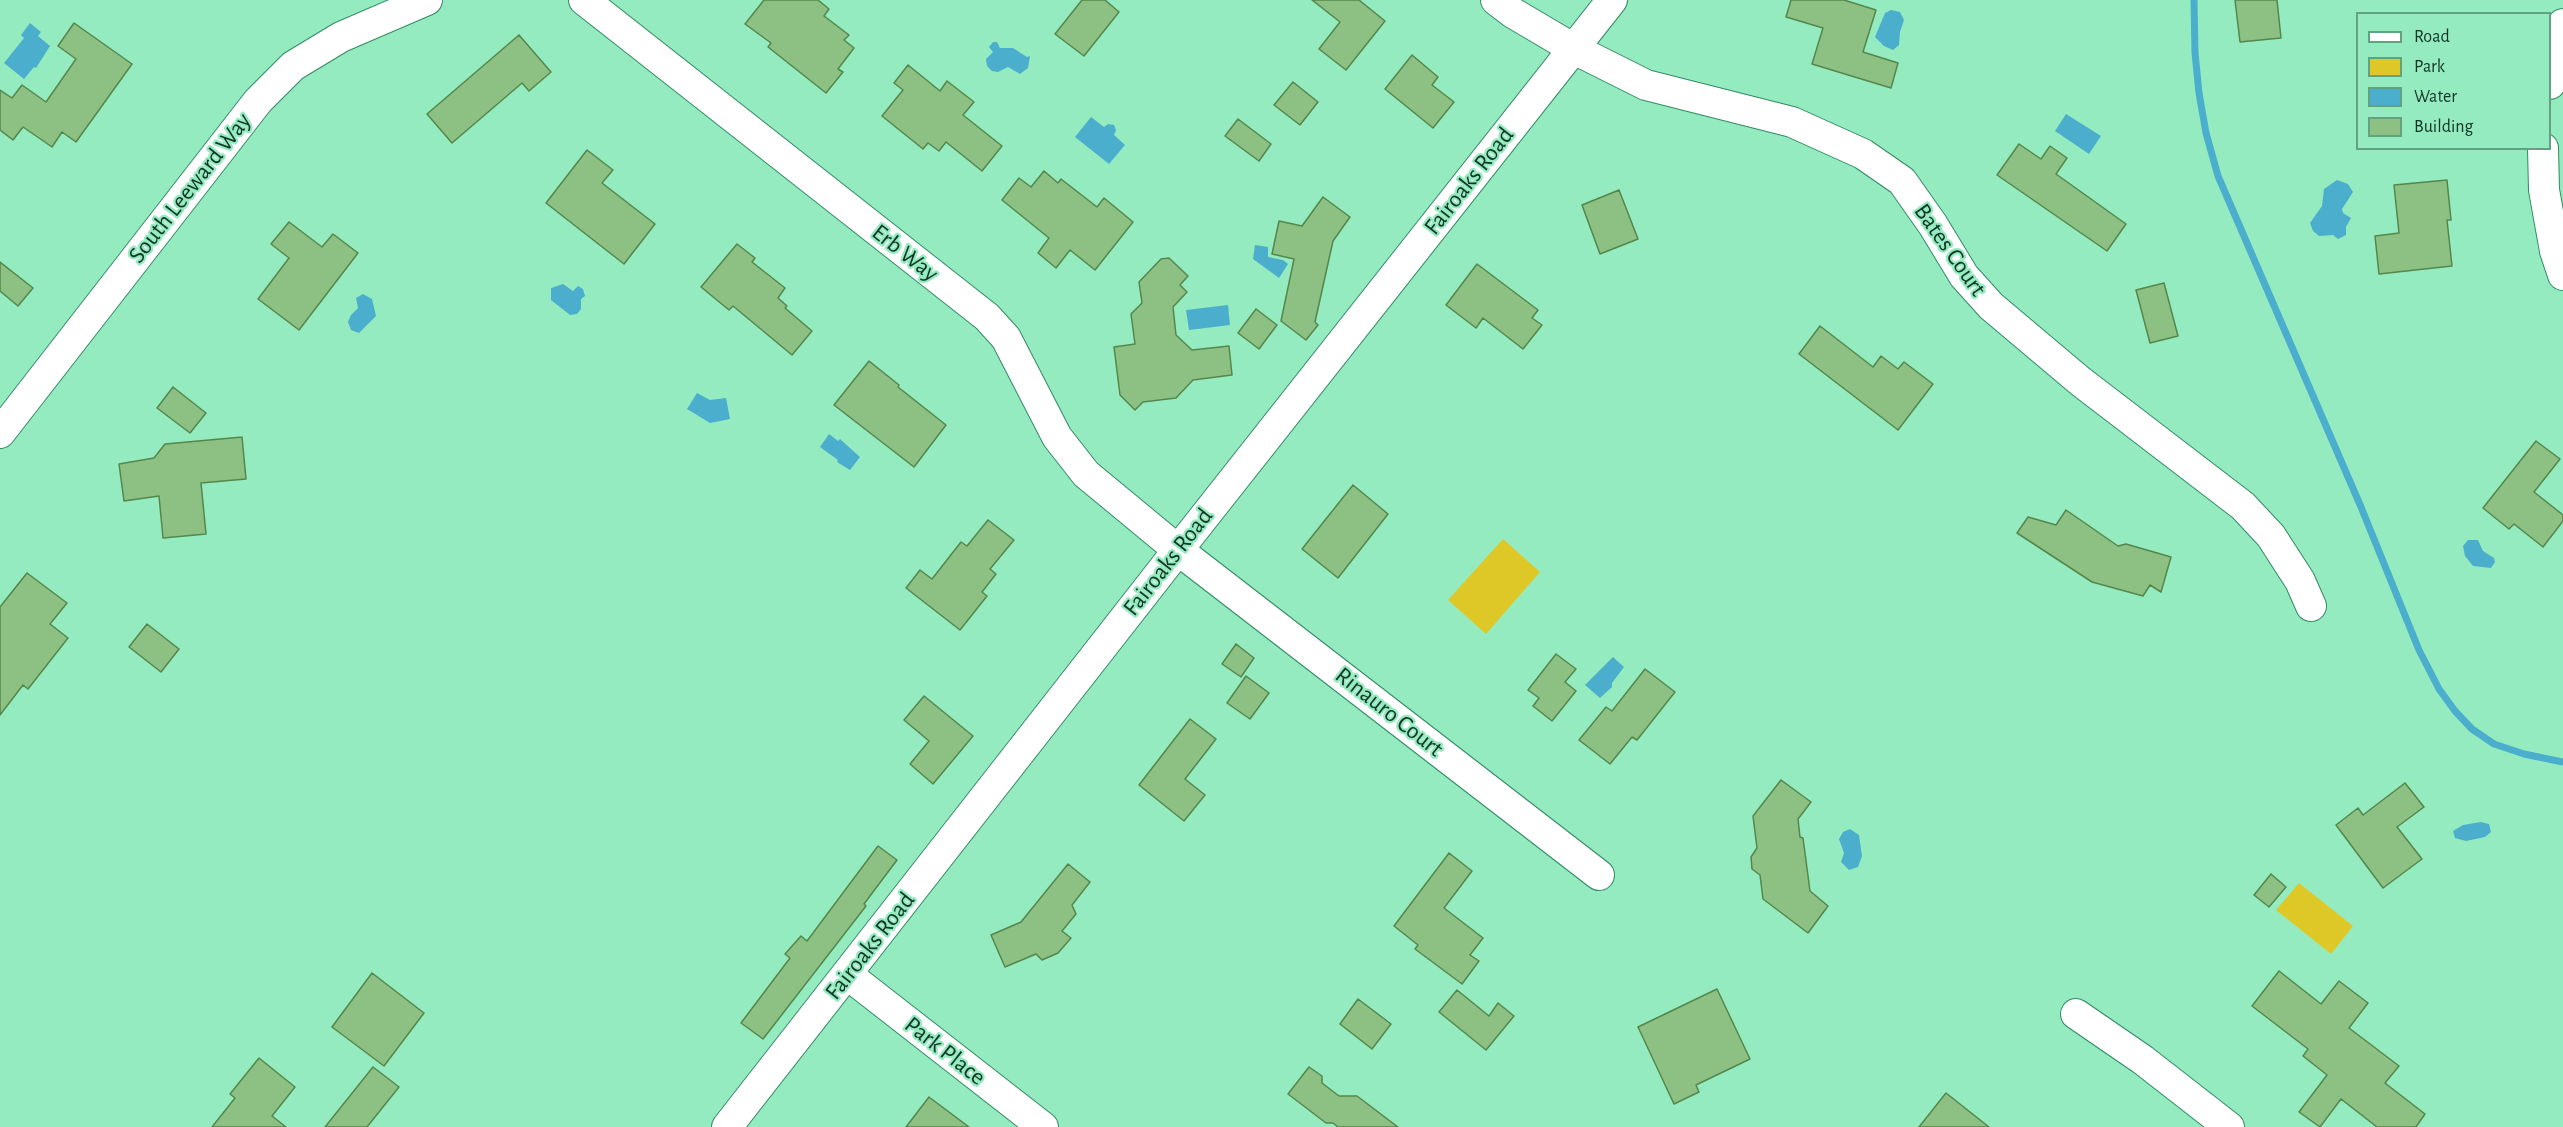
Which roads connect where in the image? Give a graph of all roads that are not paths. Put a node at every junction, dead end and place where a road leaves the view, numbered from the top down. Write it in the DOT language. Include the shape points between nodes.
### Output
graph roads {
  1 [pos="427,0"];
  2 [pos="584,0"];
  3 [pos="1496,0"];
  4 [pos="1612,0"];
  5 [pos="2563,24"];
  6 [pos="1574,49"];
  7 [pos="2551,76"];
  8 [pos="2543,150"];
  9 [pos="2563,275"];
  10 [pos="0,432"];
  11 [pos="1178,550"];
  12 [pos="2311,606"];
  13 [pos="1599,875"];
  14 [pos="848,975"];
  15 [pos="2076,1014"];
  16 [pos="728,1127"];
  17 [pos="1043,1127"];
  18 [pos="2229,1127"];
  1 -- 10 [label="street, South Leeward Way" via="341,37 293,66 258,101"];
  2 -- 11 [label="street, Erb Way" via="987,317 1006,338 1057,437 1086,474"];
  3 -- 6 [label="street, Bates Court"];
  4 -- 6 [label="street, Fairoaks Road"];
  5 -- 7 [label="street"];
  6 -- 11 [label="street, Fairoaks Road"];
  6 -- 12 [label="street, Bates Court" via="1646,85 1792,122 1863,153 1902,181 1964,276 1990,306 2080,381 2243,506 2271,536"];
  8 -- 9 [label="street" via="2544,190"];
  11 -- 13 [label="street, Rinauro Court"];
  11 -- 14 [label="street, Fairoaks Road"];
  14 -- 16 [label="street, Fairoaks Road"];
  14 -- 17 [label="street, Park Place"];
  15 -- 18 [label="street"];
}
